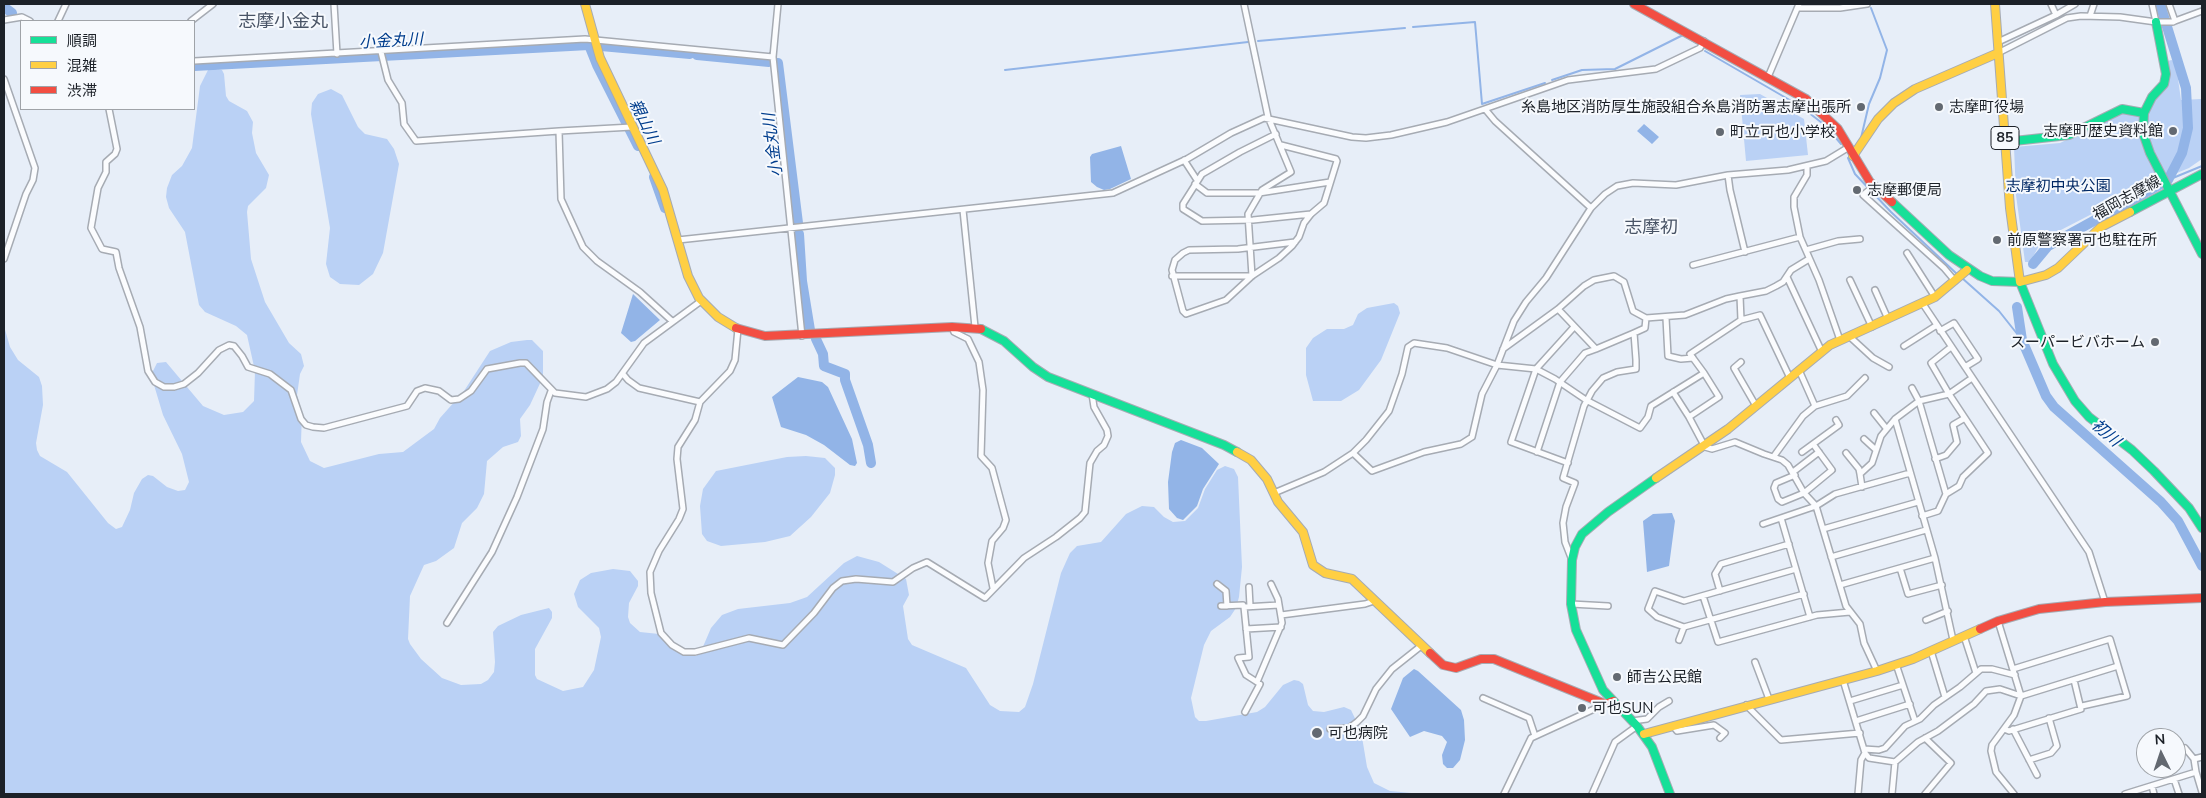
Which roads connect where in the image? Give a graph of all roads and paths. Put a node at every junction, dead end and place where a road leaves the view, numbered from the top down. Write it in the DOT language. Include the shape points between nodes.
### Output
graph roads {
  1 [pos="66,4"];
  2 [pos="213,4"];
  3 [pos="334,4"];
  4 [pos="585,4"];
  5 [pos="778,4"];
  6 [pos="1244,4"];
  7 [pos="1634,4"];
  8 [pos="1867,4"];
  9 [pos="1995,4"];
  10 [pos="2051,4"];
  11 [pos="2074,4"];
  12 [pos="2094,4"];
  13 [pos="2152,4"];
  14 [pos="2169,4"];
  15 [pos="1799,6"];
  16 [pos="2202,11"];
  17 [pos="2056,15"];
  18 [pos="2090,16"];
  19 [pos="4,20"];
  20 [pos="28,20"];
  21 [pos="58,20"];
  22 [pos="192,20"];
  23 [pos="2158,22"];
  24 [pos="2174,22"];
  25 [pos="594,41"];
  26 [pos="1704,41"];
  27 [pos="1998,42"];
  28 [pos="381,52"];
  29 [pos="1998,53"];
  30 [pos="337,54"];
  31 [pos="773,57"];
  32 [pos="195,61"];
  33 [pos="1768,77"];
  34 [pos="4,79"];
  35 [pos="1485,109"];
  36 [pos="109,110"];
  37 [pos="2144,114"];
  38 [pos="1268,117"];
  39 [pos="629,127"];
  40 [pos="559,131"];
  41 [pos="1276,134"];
  42 [pos="2005,142"];
  43 [pos="1281,145"];
  44 [pos="1849,147"];
  45 [pos="1853,156"];
  46 [pos="1184,160"];
  47 [pos="1807,166"];
  48 [pos="2202,174"];
  49 [pos="1728,175"];
  50 [pos="1196,182"];
  51 [pos="1330,182"];
  52 [pos="1874,186"];
  53 [pos="2170,190"];
  54 [pos="1259,193"];
  55 [pos="1591,208"];
  56 [pos="964,210"];
  57 [pos="1311,214"];
  58 [pos="1248,220"];
  59 [pos="791,228"];
  60 [pos="1800,237"];
  61 [pos="1860,239"];
  62 [pos="678,240"];
  63 [pos="1295,242"];
  64 [pos="1251,248"];
  65 [pos="1806,250"];
  66 [pos="1745,252"];
  67 [pos="1907,252"];
  68 [pos="2202,254"];
  69 [pos="4,259"];
  70 [pos="1809,259"];
  71 [pos="1692,265"];
  72 [pos="1967,270"];
  73 [pos="1172,276"];
  74 [pos="1252,276"];
  75 [pos="1786,277"];
  76 [pos="1850,280"];
  77 [pos="1955,280"];
  78 [pos="2020,282"];
  79 [pos="1875,290"];
  80 [pos="1740,296"];
  81 [pos="1935,297"];
  82 [pos="701,301"];
  83 [pos="1923,304"];
  84 [pos="1558,309"];
  85 [pos="1646,318"];
  86 [pos="1666,318"];
  87 [pos="1741,320"];
  88 [pos="1888,320"];
  89 [pos="672,321"];
  90 [pos="1937,325"];
  91 [pos="1574,326"];
  92 [pos="952,327"];
  93 [pos="974,327"];
  94 [pos="1872,327"];
  95 [pos="738,329"];
  96 [pos="1940,331"];
  97 [pos="1634,333"];
  98 [pos="802,336"];
  99 [pos="1849,336"];
  100 [pos="1840,340"];
  101 [pos="1904,346"];
  102 [pos="1951,347"];
  103 [pos="1503,349"];
  104 [pos="1596,350"];
  105 [pos="1822,352"];
  106 [pos="1692,358"];
  107 [pos="1741,362"];
  108 [pos="1497,365"];
  109 [pos="1889,367"];
  110 [pos="1965,367"];
  111 [pos="1536,369"];
  112 [pos="1799,370"];
  113 [pos="1704,373"];
  114 [pos="623,374"];
  115 [pos="1790,378"];
  116 [pos="1865,378"];
  117 [pos="1972,378"];
  118 [pos="1560,382"];
  119 [pos="1912,388"];
  120 [pos="552,391"];
  121 [pos="1673,392"];
  122 [pos="1092,394"];
  123 [pos="1949,394"];
  124 [pos="1586,400"];
  125 [pos="1919,401"];
  126 [pos="700,402"];
  127 [pos="1756,406"];
  128 [pos="1815,406"];
  129 [pos="1874,413"];
  130 [pos="1689,417"];
  131 [pos="1965,418"];
  132 [pos="1895,419"];
  133 [pos="1836,420"];
  134 [pos="1886,428"];
  135 [pos="1864,439"];
  136 [pos="1813,444"];
  137 [pos="1705,447"];
  138 [pos="1876,450"];
  139 [pos="1537,452"];
  140 [pos="1802,452"];
  141 [pos="1819,452"];
  142 [pos="1354,453"];
  143 [pos="1846,453"];
  144 [pos="1774,456"];
  145 [pos="1936,458"];
  146 [pos="1568,463"];
  147 [pos="1794,473"];
  148 [pos="1910,473"];
  149 [pos="1860,474"];
  150 [pos="1862,486"];
  151 [pos="1274,493"];
  152 [pos="1804,493"];
  153 [pos="1946,494"];
  154 [pos="1918,502"];
  155 [pos="1816,506"];
  156 [pos="1922,516"];
  157 [pos="1781,518"];
  158 [pos="1763,524"];
  159 [pos="2202,528"];
  160 [pos="1823,529"];
  161 [pos="1926,530"];
  162 [pos="1789,544"];
  163 [pos="1831,557"];
  164 [pos="1935,558"];
  165 [pos="1572,560"];
  166 [pos="1900,568"];
  167 [pos="1796,569"];
  168 [pos="1217,584"];
  169 [pos="1271,584"];
  170 [pos="1840,585"];
  171 [pos="1942,585"];
  172 [pos="1249,586"];
  173 [pos="993,588"];
  174 [pos="1720,591"];
  175 [pos="1804,594"];
  176 [pos="1703,596"];
  177 [pos="2202,598"];
  178 [pos="1374,601"];
  179 [pos="2105,602"];
  180 [pos="1571,604"];
  181 [pos="1279,605"];
  182 [pos="1247,606"];
  183 [pos="1608,606"];
  184 [pos="1948,611"];
  185 [pos="1850,612"];
  186 [pos="1281,616"];
  187 [pos="1810,617"];
  188 [pos="1710,620"];
  189 [pos="1926,620"];
  190 [pos="1998,621"];
  191 [pos="447,623"];
  192 [pos="1281,627"];
  193 [pos="1684,627"];
  194 [pos="1246,629"];
  195 [pos="1964,636"];
  196 [pos="1679,640"];
  197 [pos="1954,640"];
  198 [pos="1420,646"];
  199 [pos="1930,651"];
  200 [pos="1755,662"];
  201 [pos="1896,664"];
  202 [pos="2118,666"];
  203 [pos="2013,669"];
  204 [pos="1877,671"];
  205 [pos="1976,672"];
  206 [pos="2015,675"];
  207 [pos="1843,680"];
  208 [pos="2074,680"];
  209 [pos="1257,682"];
  210 [pos="1903,685"];
  211 [pos="2021,696"];
  212 [pos="1945,697"];
  213 [pos="1483,698"];
  214 [pos="1769,699"];
  215 [pos="1669,701"];
  216 [pos="1850,701"];
  217 [pos="1609,702"];
  218 [pos="1910,704"];
  219 [pos="1746,705"];
  220 [pos="2082,706"];
  221 [pos="1245,712"];
  222 [pos="2049,718"];
  223 [pos="1856,720"];
  224 [pos="1915,721"];
  225 [pos="1635,723"];
  226 [pos="1673,726"];
  227 [pos="1330,729"];
  228 [pos="2004,729"];
  229 [pos="2013,729"];
  230 [pos="1860,733"];
  231 [pos="1644,734"];
  232 [pos="1535,736"];
  233 [pos="1720,738"];
  234 [pos="1925,738"];
  235 [pos="2186,749"];
  236 [pos="1865,751"];
  237 [pos="2202,757"];
  238 [pos="2029,760"];
  239 [pos="2194,760"];
  240 [pos="1895,762"];
  241 [pos="2196,772"];
  242 [pos="2037,776"];
  243 [pos="2174,779"];
  244 [pos="2152,786"];
  245 [pos="2202,792"];
  246 [pos="1504,794"];
  247 [pos="1592,794"];
  248 [pos="1670,794"];
  249 [pos="1858,794"];
  250 [pos="1892,794"];
  251 [pos="1925,794"];
  252 [pos="2014,794"];
  253 [pos="2128,794"];
  254 [pos="2154,794"];
  255 [pos="2178,794"];
  1 -- 21 [label="street"];
  2 -- 22 [label="street"];
  3 -- 30 [label="street"];
  4 -- 25 [label="street"];
  5 -- 31 [label="street"];
  6 -- 38 [label="street"];
  7 -- 26 [label="street, 福岡志摩線"];
  8 -- 15 [label="street" via="1840,8"];
  9 -- 27 [label="street, 85"];
  10 -- 17 [label="street"];
  11 -- 17 [label="street"];
  12 -- 18 [label="street"];
  13 -- 23 [label="street"];
  14 -- 24 [label="street"];
  15 -- 33 [label="street"];
  16 -- 24 [label="street"];
  17 -- 27 [label="street"];
  18 -- 23 [label="street" via="2120,16"];
  18 -- 29 [label="street" via="2067,18 2051,24"];
  19 -- 20 [label="street" via="22,17"];
  23 -- 24 [label="street"];
  23 -- 37 [label="street" via="2166,74 2164,84 2152,97"];
  25 -- 28 [label="street"];
  25 -- 31 [label="street"];
  25 -- 39 [label="street"];
  26 -- 33 [label="street, 福岡志摩線"];
  26 -- 35 [label="street" via="1700,48 1656,69 1568,80"];
  27 -- 29 [label="street, 85"];
  28 -- 30 [label="street"];
  28 -- 40 [label="street" via="392,90 402,103 404,124 416,141"];
  29 -- 42 [label="street, 85"];
  29 -- 45 [label="street" via="1915,89 1894,103 1878,119"];
  30 -- 32 [label="street"];
  31 -- 59 [label="street"];
  33 -- 44 [label="street, 福岡志摩線" via="1820,110"];
  34 -- 69 [label="street" via="35,168"];
  35 -- 38 [label="street" via="1447,122 1366,138 1320,131"];
  35 -- 55 [label="street"];
  36 -- 120 [label="street" via="117,149 106,162 90,228 102,249 114,250 118,256 119,268 140,328 148,371 155,382 174,388 184,384 220,350 234,346 248,367 270,374 291,390 306,425 324,428 407,406 417,391 425,388 439,391 451,400 459,399 471,390 487,369 520,363 526,363"];
  37 -- 42 [label="street" via="2122,109 2069,134 2044,140"];
  37 -- 53 [label="street" via="2146,143"];
  38 -- 41 [label="street"];
  38 -- 46 [label="street" via="1231,133"];
  39 -- 40 [label="street"];
  39 -- 62 [label="street" via="664,190"];
  40 -- 89 [label="street" via="561,199 582,247"];
  41 -- 43 [label="street"];
  41 -- 50 [label="street" via="1202,174"];
  42 -- 78 [label="street, 85"];
  43 -- 51 [label="street" via="1336,159"];
  43 -- 54 [label="street" via="1291,172 1268,184"];
  44 -- 45 [label="street, 福岡志摩線"];
  44 -- 47 [label="street" via="1826,161"];
  45 -- 52 [label="street, 福岡志摩線"];
  46 -- 50 [label="street"];
  46 -- 56 [label="street" via="1113,193"];
  47 -- 49 [label="street"];
  47 -- 60 [label="street" via="1794,202"];
  48 -- 53 [label="street, 福岡志摩線"];
  49 -- 55 [label="street" via="1676,185 1622,184"];
  49 -- 66 [label="street"];
  50 -- 54 [label="street" via="1208,194"];
  50 -- 58 [label="street" via="1183,209 1202,221"];
  51 -- 54 [label="street"];
  51 -- 57 [label="street" via="1324,203"];
  52 -- 72 [label="street, 福岡志摩線"];
  52 -- 77 [label="street" via="1863,195"];
  53 -- 68 [label="street"];
  53 -- 78 [label="street, 福岡志摩線" via="2101,227 2052,272"];
  54 -- 58 [label="street"];
  55 -- 103 [label="street" via="1546,278 1520,311"];
  56 -- 59 [label="street"];
  56 -- 93 [label="street"];
  57 -- 58 [label="street"];
  57 -- 63 [label="street"];
  58 -- 64 [label="street"];
  59 -- 62 [label="street"];
  59 -- 98 [label="street"];
  60 -- 65 [label="street"];
  60 -- 66 [label="street"];
  61 -- 65 [label="street"];
  62 -- 82 [label="street" via="688,276"];
  63 -- 64 [label="street"];
  63 -- 74 [label="street" via="1280,258"];
  64 -- 73 [label="street" via="1189,250 1175,260"];
  64 -- 74 [label="street"];
  65 -- 70 [label="street"];
  66 -- 71 [label="street"];
  67 -- 81 [label="street"];
  70 -- 75 [label="street"];
  70 -- 100 [label="street"];
  72 -- 77 [label="street"];
  72 -- 78 [label="street, 福岡志摩線" via="1992,281"];
  73 -- 74 [label="street"];
  73 -- 74 [label="street" via="1186,314 1226,300"];
  75 -- 80 [label="street" via="1766,291"];
  75 -- 105 [label="street"];
  76 -- 94 [label="street"];
  77 -- 81 [label="street"];
  78 -- 159 [label="street" via="2053,364 2074,401 2154,471 2189,508"];
  79 -- 88 [label="street"];
  80 -- 86 [label="street" via="1694,313"];
  80 -- 87 [label="street"];
  81 -- 83 [label="street"];
  82 -- 89 [label="street"];
  82 -- 95 [label="street"];
  83 -- 88 [label="street"];
  83 -- 90 [label="street"];
  84 -- 85 [label="street" via="1594,280 1614,276 1624,282 1633,311"];
  84 -- 91 [label="street"];
  84 -- 103 [label="street"];
  85 -- 86 [label="street"];
  85 -- 97 [label="street" via="1645,328"];
  86 -- 106 [label="street" via="1668,356"];
  87 -- 106 [label="street" via="1690,354"];
  87 -- 115 [label="street" via="1760,315"];
  88 -- 94 [label="street"];
  89 -- 114 [label="street" via="644,343"];
  90 -- 96 [label="street"];
  90 -- 101 [label="street"];
  91 -- 104 [label="street"];
  91 -- 111 [label="street"];
  92 -- 93 [label="street"];
  92 -- 98 [label="street"];
  92 -- 173 [label="street" via="954,332 968,339 979,362 983,390 981,456 992,468 1006,520 1004,528 992,541 988,563"];
  93 -- 122 [label="street" via="1004,341 1033,368 1048,377"];
  94 -- 99 [label="street"];
  95 -- 98 [label="street" via="765,336"];
  95 -- 126 [label="street" via="735,360 730,372"];
  96 -- 102 [label="street"];
  96 -- 110 [label="street" via="1954,323 1978,359"];
  97 -- 104 [label="street"];
  97 -- 124 [label="street" via="1636,369 1603,378"];
  99 -- 100 [label="street"];
  99 -- 109 [label="street" via="1873,358"];
  100 -- 105 [label="street"];
  102 -- 110 [label="street"];
  102 -- 123 [label="street" via="1931,363"];
  103 -- 108 [label="street"];
  104 -- 118 [label="street" via="1586,353"];
  105 -- 112 [label="street"];
  106 -- 113 [label="street"];
  107 -- 127 [label="street" via="1734,368"];
  108 -- 111 [label="street"];
  108 -- 142 [label="street" via="1482,394 1474,434 1467,442 1424,452 1372,471"];
  108 -- 142 [label="street" via="1436,345 1410,345 1389,411"];
  110 -- 117 [label="street"];
  111 -- 118 [label="street"];
  111 -- 139 [label="street" via="1511,442"];
  112 -- 115 [label="street"];
  112 -- 128 [label="street"];
  113 -- 121 [label="street"];
  113 -- 130 [label="street" via="1719,397"];
  114 -- 120 [label="street" via="607,389 586,397 559,395"];
  114 -- 126 [label="street" via="639,388"];
  115 -- 127 [label="street"];
  116 -- 128 [label="street" via="1852,393"];
  117 -- 123 [label="street"];
  117 -- 179 [label="street" via="2089,552"];
  118 -- 124 [label="street"];
  118 -- 139 [label="street"];
  119 -- 125 [label="street"];
  120 -- 191 [label="street" via="544,413 543,429 501,532"];
  121 -- 124 [label="street" via="1651,406 1640,428"];
  121 -- 130 [label="street"];
  122 -- 151 [label="street" via="1242,454 1259,468"];
  122 -- 173 [label="street" via="1094,407 1108,436 1090,463 1085,512 1024,558"];
  123 -- 125 [label="street"];
  123 -- 131 [label="street"];
  124 -- 146 [label="street"];
  125 -- 132 [label="street"];
  125 -- 145 [label="street"];
  126 -- 173 [label="street" via="695,420 678,447 682,510 658,551 649,582 658,626 672,645 684,652 695,652 749,638 783,644 842,581 893,582 921,563 931,563 984,598"];
  127 -- 137 [label="street"];
  128 -- 144 [label="street" via="1803,416"];
  129 -- 134 [label="street"];
  130 -- 137 [label="street"];
  131 -- 145 [label="street" via="1953,425 1957,442 1946,455"];
  131 -- 153 [label="street" via="1988,453 1963,477 1959,486"];
  132 -- 134 [label="street"];
  132 -- 148 [label="street"];
  133 -- 136 [label="street" via="1839,424"];
  134 -- 138 [label="street"];
  135 -- 138 [label="street"];
  136 -- 140 [label="street"];
  136 -- 141 [label="street"];
  137 -- 144 [label="street" via="1712,449 1735,442"];
  137 -- 165 [label="street" via="1590,524 1575,547"];
  138 -- 149 [label="street" via="1869,467"];
  139 -- 146 [label="street"];
  141 -- 147 [label="street"];
  141 -- 152 [label="street" via="1832,470"];
  142 -- 151 [label="street" via="1324,472"];
  143 -- 149 [label="street"];
  144 -- 147 [label="street"];
  145 -- 153 [label="street"];
  146 -- 165 [label="street" via="1563,478 1574,482 1563,523 1565,542"];
  147 -- 152 [label="street"];
  147 -- 152 [label="street" via="1776,483 1774,488 1778,499 1782,502"];
  148 -- 150 [label="street"];
  148 -- 154 [label="street"];
  149 -- 150 [label="street"];
  150 -- 155 [label="street" via="1835,494"];
  151 -- 178 [label="street" via="1303,532 1313,565 1325,573 1352,580"];
  152 -- 155 [label="street"];
  153 -- 156 [label="street" via="1938,511"];
  154 -- 156 [label="street"];
  154 -- 160 [label="street"];
  155 -- 157 [label="street"];
  155 -- 160 [label="street"];
  156 -- 161 [label="street"];
  157 -- 158 [label="street"];
  157 -- 162 [label="street"];
  160 -- 163 [label="street"];
  161 -- 163 [label="street"];
  161 -- 164 [label="street"];
  162 -- 167 [label="street"];
  162 -- 174 [label="street" via="1721,564 1715,574"];
  163 -- 170 [label="street"];
  164 -- 166 [label="street"];
  164 -- 171 [label="street"];
  165 -- 180 [label="street"];
  166 -- 170 [label="street"];
  166 -- 171 [label="street" via="1908,594"];
  167 -- 174 [label="street"];
  167 -- 175 [label="street"];
  168 -- 182 [label="street" via="1226,591 1224,606"];
  169 -- 181 [label="street"];
  170 -- 185 [label="street"];
  171 -- 184 [label="street"];
  172 -- 182 [label="street"];
  174 -- 176 [label="street"];
  175 -- 187 [label="street"];
  175 -- 188 [label="street"];
  176 -- 188 [label="street"];
  176 -- 193 [label="street" via="1684,602 1655,591 1648,609 1657,617"];
  177 -- 179 [label="street"];
  178 -- 186 [label="street"];
  178 -- 198 [label="street"];
  179 -- 190 [label="street" via="2039,609"];
  180 -- 183 [label="street"];
  180 -- 217 [label="street" via="1576,630"];
  181 -- 182 [label="street"];
  181 -- 186 [label="street"];
  182 -- 194 [label="street"];
  184 -- 189 [label="street"];
  184 -- 197 [label="street"];
  185 -- 187 [label="street"];
  185 -- 204 [label="street" via="1860,624 1864,643"];
  186 -- 192 [label="street"];
  187 -- 188 [label="street" via="1718,642"];
  188 -- 193 [label="street"];
  190 -- 195 [label="street"];
  190 -- 203 [label="street"];
  192 -- 194 [label="street"];
  192 -- 209 [label="street"];
  193 -- 196 [label="street"];
  194 -- 209 [label="street" via="1249,657 1238,658 1246,675"];
  195 -- 197 [label="street"];
  195 -- 205 [label="street"];
  197 -- 199 [label="street"];
  198 -- 217 [label="street" via="1448,667 1494,659"];
  198 -- 227 [label="street" via="1376,689 1358,722 1349,728"];
  199 -- 201 [label="street"];
  199 -- 212 [label="street"];
  200 -- 214 [label="street"];
  201 -- 204 [label="street"];
  201 -- 210 [label="street"];
  202 -- 203 [label="street" via="2110,639"];
  202 -- 208 [label="street"];
  202 -- 220 [label="street" via="2127,696"];
  203 -- 206 [label="street"];
  204 -- 207 [label="street"];
  205 -- 206 [label="street" via="1986,668"];
  205 -- 212 [label="street"];
  206 -- 211 [label="street"];
  207 -- 214 [label="street"];
  207 -- 216 [label="street"];
  208 -- 211 [label="street"];
  208 -- 220 [label="street"];
  209 -- 221 [label="street" via="1260,684 1256,694"];
  210 -- 216 [label="street"];
  210 -- 218 [label="street"];
  211 -- 228 [label="street"];
  211 -- 234 [label="street" via="2000,689 1986,690 1968,709"];
  212 -- 224 [label="street"];
  213 -- 232 [label="street" via="1528,718"];
  214 -- 219 [label="street"];
  215 -- 225 [label="street" via="1647,720"];
  216 -- 223 [label="street"];
  217 -- 225 [label="street"];
  217 -- 232 [label="street"];
  218 -- 223 [label="street"];
  218 -- 224 [label="street"];
  219 -- 226 [label="street"];
  219 -- 230 [label="street" via="1781,740"];
  220 -- 222 [label="street"];
  222 -- 229 [label="street"];
  222 -- 238 [label="street" via="2057,746 2051,753"];
  223 -- 230 [label="street"];
  224 -- 236 [label="street" via="1905,726 1882,750"];
  225 -- 231 [label="street"];
  225 -- 247 [label="street" via="1615,742"];
  226 -- 231 [label="street"];
  226 -- 233 [label="street" via="1677,731 1714,724 1725,734"];
  228 -- 229 [label="street"];
  228 -- 252 [label="street" via="1991,751 1996,772"];
  229 -- 238 [label="street"];
  230 -- 236 [label="street"];
  231 -- 248 [label="street" via="1657,756"];
  232 -- 246 [label="street" via="1527,742 1517,771"];
  234 -- 240 [label="street"];
  234 -- 251 [label="street" via="1951,763"];
  235 -- 239 [label="street"];
  236 -- 240 [label="street" via="1869,758"];
  236 -- 249 [label="street" via="1861,760"];
  237 -- 239 [label="street"];
  238 -- 242 [label="street"];
  239 -- 241 [label="street"];
  240 -- 250 [label="street"];
  241 -- 243 [label="street"];
  241 -- 245 [label="street"];
  243 -- 244 [label="street"];
  243 -- 255 [label="street"];
  244 -- 253 [label="street"];
  244 -- 254 [label="street"];
}
